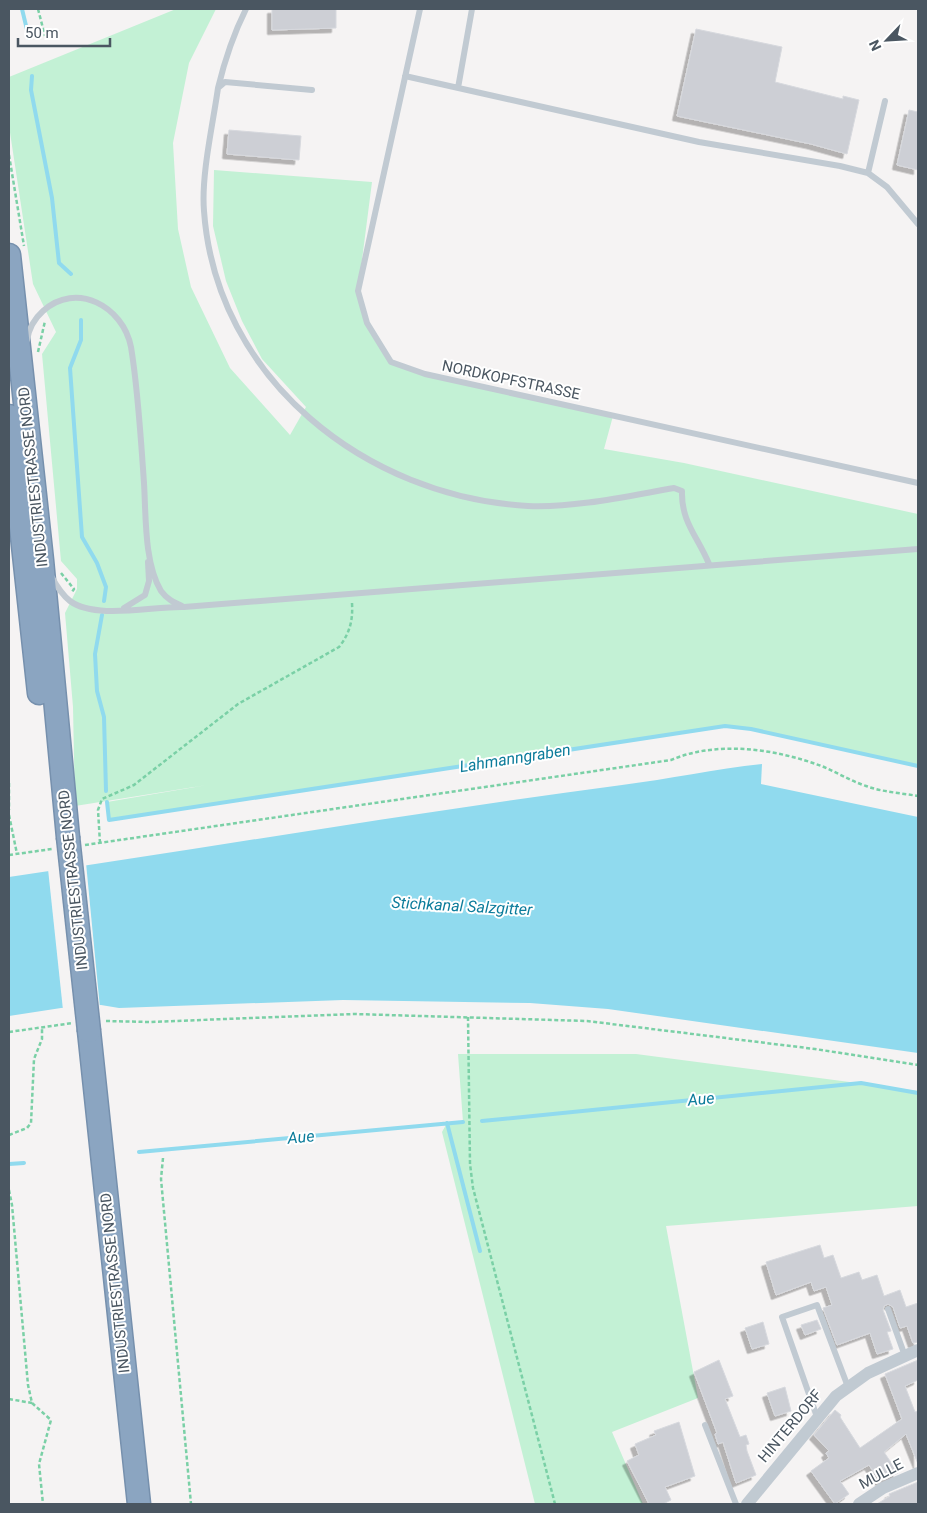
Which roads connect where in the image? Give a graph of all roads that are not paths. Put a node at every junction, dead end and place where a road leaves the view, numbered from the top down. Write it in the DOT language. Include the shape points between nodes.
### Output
graph roads {
  1 [pos="246,9"];
  2 [pos="420,9"];
  3 [pos="472,9"];
  4 [pos="405,76"];
  5 [pos="218,88"];
  6 [pos="458,88"];
  7 [pos="312,90"];
  8 [pos="885,101"];
  9 [pos="868,173"];
  10 [pos="918,224"];
  11 [pos="9,255"];
  12 [pos="22,376"];
  13 [pos="9,416"];
  14 [pos="918,483"];
  15 [pos="148,549"];
  16 [pos="918,549"];
  17 [pos="42,560"];
  18 [pos="709,564"];
  19 [pos="184,607"];
  20 [pos="122,610"];
  21 [pos="65,842"];
  22 [pos="87,1026"];
  23 [pos="888,1308"];
  24 [pos="918,1350"];
  25 [pos="905,1356"];
  26 [pos="848,1387"];
  27 [pos="816,1417"];
  28 [pos="705,1425"];
  29 [pos="918,1473"];
  30 [pos="126,1504"];
  31 [pos="139,1504"];
  32 [pos="736,1504"];
  33 [pos="748,1504"];
  34 [pos="859,1504"];
  1 -- 5 [label="lane" via="234,34"];
  2 -- 4 [label="lane, NORDKOPFSTRASSE"];
  3 -- 6 [label="lane"];
  4 -- 6 [label="lane"];
  4 -- 14 [label="lane, NORDKOPFSTRASSE" via="358,291 367,323 391,362 425,374"];
  5 -- 7 [label="lane" via="225,82"];
  5 -- 18 [label="lane" via="204,210 210,250 232,315 256,361 301,411 326,433 368,458 423,485 481,501 530,506 674,488 682,491 685,520"];
  6 -- 9 [label="lane" via="698,142"];
  8 -- 9 [label="lane"];
  9 -- 10 [label="lane" via="887,187"];
  11 -- 12 [label="highway, INDUSTRIESTRASSE NORD"];
  12 -- 15 [label="lane" via="32,323 58,300 75,296 97,300 117,316 130,345"];
  12 -- 17 [label="highway, INDUSTRIESTRASSE NORD"];
  13 -- 21 [label="highway, INDUSTRIESTRASSE NORD"];
  15 -- 19 [label="lane" via="160,589 167,599"];
  15 -- 20 [label="lane" via="148,588 145,595"];
  16 -- 18 [label="lane"];
  17 -- 20 [label="lane" via="61,592 71,602 94,610"];
  17 -- 21 [label="highway, INDUSTRIESTRASSE NORD"];
  18 -- 19 [label="lane"];
  19 -- 20 [label="lane"];
  21 -- 22 [label="highway, INDUSTRIESTRASSE NORD"];
  22 -- 30 [label="highway, INDUSTRIESTRASSE NORD"];
  22 -- 31 [label="highway, INDUSTRIESTRASSE NORD"];
  23 -- 25 [label="lane"];
  24 -- 25 [label="street, HINTERDORF"];
  25 -- 26 [label="street, HINTERDORF" via="868,1373"];
  26 -- 27 [label="street, HINTERDORF"];
  26 -- 27 [label="lane" via="817,1305 782,1317"];
  27 -- 33 [label="street, HINTERDORF"];
  28 -- 32 [label="lane"];
  29 -- 34 [label="street, MULLE" via="883,1488"];
}
